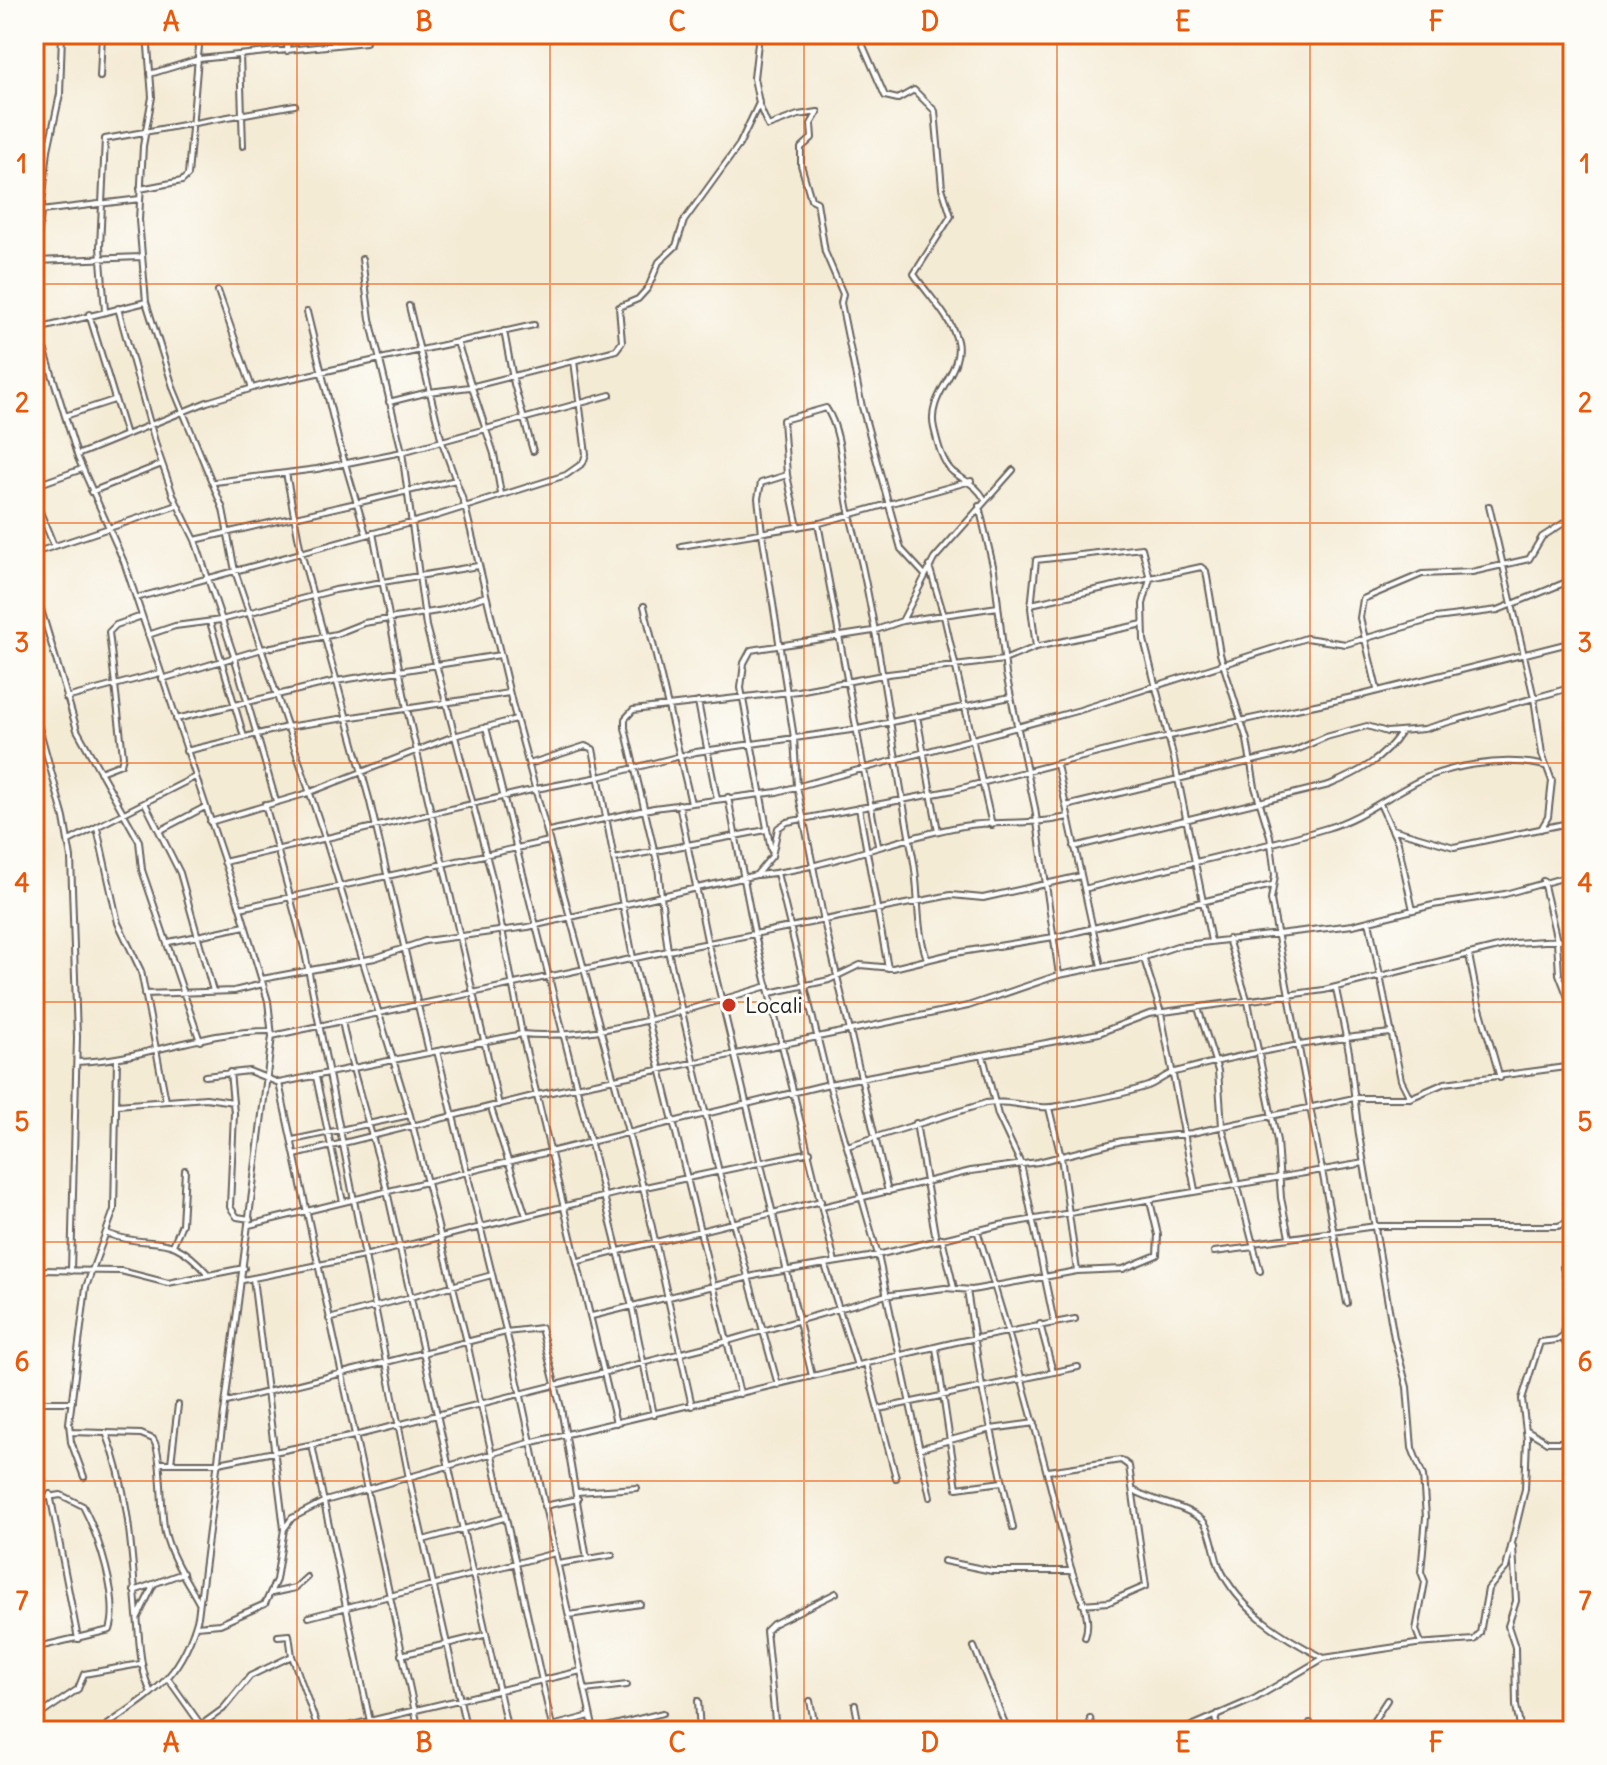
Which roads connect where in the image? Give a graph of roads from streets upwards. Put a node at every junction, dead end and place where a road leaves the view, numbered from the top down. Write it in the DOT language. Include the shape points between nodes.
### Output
graph roads {
  1 [pos="62,34"];
  2 [pos="102,34"];
  3 [pos="147,34"];
  4 [pos="200,34"];
  5 [pos="288,34"];
  6 [pos="333,34"];
  7 [pos="759,34"];
  8 [pos="858,34"];
  9 [pos="366,42"];
  10 [pos="333,43"];
  11 [pos="287,51"];
  12 [pos="240,55"];
  13 [pos="199,59"];
  14 [pos="150,74"];
  15 [pos="100,77"];
  16 [pos="759,103"];
  17 [pos="295,105"];
  18 [pos="242,113"];
  19 [pos="193,121"];
  20 [pos="145,132"];
  21 [pos="243,146"];
  22 [pos="140,189"];
  23 [pos="140,199"];
  24 [pos="101,204"];
  25 [pos="41,211"];
  26 [pos="37,218"];
  27 [pos="141,257"];
  28 [pos="362,259"];
  29 [pos="36,261"];
  30 [pos="101,261"];
  31 [pos="34,276"];
  32 [pos="218,291"];
  33 [pos="146,302"];
  34 [pos="409,306"];
  35 [pos="118,308"];
  36 [pos="105,311"];
  37 [pos="307,312"];
  38 [pos="89,314"];
  39 [pos="34,317"];
  40 [pos="534,325"];
  41 [pos="38,329"];
  42 [pos="504,331"];
  43 [pos="457,342"];
  44 [pos="420,350"];
  45 [pos="379,359"];
  46 [pos="574,361"];
  47 [pos="322,373"];
  48 [pos="512,377"];
  49 [pos="470,387"];
  50 [pos="252,388"];
  51 [pos="429,392"];
  52 [pos="610,395"];
  53 [pos="114,400"];
  54 [pos="389,402"];
  55 [pos="577,404"];
  56 [pos="183,412"];
  57 [pos="65,416"];
  58 [pos="523,419"];
  59 [pos="152,425"];
  60 [pos="483,429"];
  61 [pos="126,435"];
  62 [pos="442,442"];
  63 [pos="34,451"];
  64 [pos="533,451"];
  65 [pos="402,452"];
  66 [pos="77,455"];
  67 [pos="345,463"];
  68 [pos="162,464"];
  69 [pos="82,469"];
  70 [pos="1013,470"];
  71 [pos="286,473"];
  72 [pos="787,475"];
  73 [pos="456,480"];
  74 [pos="971,481"];
  75 [pos="214,482"];
  76 [pos="43,483"];
  77 [pos="34,486"];
  78 [pos="408,490"];
  79 [pos="91,492"];
  80 [pos="501,494"];
  81 [pos="34,497"];
  82 [pos="357,500"];
  83 [pos="985,500"];
  84 [pos="890,502"];
  85 [pos="178,505"];
  86 [pos="465,506"];
  87 [pos="979,506"];
  88 [pos="1489,506"];
  89 [pos="850,514"];
  90 [pos="296,516"];
  91 [pos="1573,517"];
  92 [pos="412,523"];
  93 [pos="818,523"];
  94 [pos="107,526"];
  95 [pos="798,527"];
  96 [pos="228,531"];
  97 [pos="373,533"];
  98 [pos="762,533"];
  99 [pos="366,535"];
  100 [pos="195,540"];
  101 [pos="54,546"];
  102 [pos="681,546"];
  103 [pos="301,552"];
  104 [pos="34,553"];
  105 [pos="1503,563"];
  106 [pos="478,566"];
  107 [pos="929,566"];
  108 [pos="235,571"];
  109 [pos="924,574"];
  110 [pos="418,575"];
  111 [pos="207,579"];
  112 [pos="1150,579"];
  113 [pos="381,581"];
  114 [pos="34,586"];
  115 [pos="1573,587"];
  116 [pos="312,595"];
  117 [pos="486,596"];
  118 [pos="136,598"];
  119 [pos="1031,604"];
  120 [pos="1512,604"];
  121 [pos="644,606"];
  122 [pos="998,607"];
  123 [pos="250,612"];
  124 [pos="424,613"];
  125 [pos="142,616"];
  126 [pos="944,616"];
  127 [pos="221,620"];
  128 [pos="389,620"];
  129 [pos="902,621"];
  130 [pos="210,622"];
  131 [pos="1143,624"];
  132 [pos="873,631"];
  133 [pos="148,635"];
  134 [pos="839,636"];
  135 [pos="323,637"];
  136 [pos="1365,638"];
  137 [pos="1573,642"];
  138 [pos="779,645"];
  139 [pos="1036,647"];
  140 [pos="262,649"];
  141 [pos="1523,654"];
  142 [pos="500,655"];
  143 [pos="234,656"];
  144 [pos="222,660"];
  145 [pos="1004,660"];
  146 [pos="435,664"];
  147 [pos="955,666"];
  148 [pos="1225,666"];
  149 [pos="400,672"];
  150 [pos="160,673"];
  151 [pos="880,675"];
  152 [pos="162,679"];
  153 [pos="336,681"];
  154 [pos="847,681"];
  155 [pos="114,686"];
  156 [pos="1156,687"];
  157 [pos="1573,687"];
  158 [pos="1378,690"];
  159 [pos="787,692"];
  160 [pos="277,693"];
  161 [pos="509,693"];
  162 [pos="742,697"];
  163 [pos="1010,697"];
  164 [pos="66,698"];
  165 [pos="1534,698"];
  166 [pos="247,700"];
  167 [pos="698,702"];
  168 [pos="235,703"];
  169 [pos="445,703"];
  170 [pos="669,705"];
  171 [pos="963,706"];
  172 [pos="34,709"];
  173 [pos="407,709"];
  174 [pos="917,716"];
  175 [pos="346,717"];
  176 [pos="176,719"];
  177 [pos="516,719"];
  178 [pos="1241,719"];
  179 [pos="888,722"];
  180 [pos="287,727"];
  181 [pos="486,727"];
  182 [pos="858,729"];
  183 [pos="1016,729"];
  184 [pos="1401,732"];
  185 [pos="258,734"];
  186 [pos="454,736"];
  187 [pos="1168,736"];
  188 [pos="244,737"];
  189 [pos="794,738"];
  190 [pos="971,741"];
  191 [pos="749,743"];
  192 [pos="417,750"];
  193 [pos="707,750"];
  194 [pos="186,751"];
  195 [pos="924,754"];
  196 [pos="680,756"];
  197 [pos="897,760"];
  198 [pos="1251,761"];
  199 [pos="529,764"];
  200 [pos="1057,764"];
  201 [pos="1545,766"];
  202 [pos="634,767"];
  203 [pos="865,769"];
  204 [pos="361,770"];
  205 [pos="100,772"];
  206 [pos="1026,772"];
  207 [pos="195,777"];
  208 [pos="599,777"];
  209 [pos="1176,779"];
  210 [pos="982,783"];
  211 [pos="797,786"];
  212 [pos="536,789"];
  213 [pos="308,793"];
  214 [pos="759,793"];
  215 [pos="932,794"];
  216 [pos="503,797"];
  217 [pos="728,797"];
  218 [pos="717,799"];
  219 [pos="903,799"];
  220 [pos="276,801"];
  221 [pos="145,803"];
  222 [pos="691,803"];
  223 [pos="1260,803"];
  224 [pos="265,804"];
  225 [pos="472,804"];
  226 [pos="679,804"];
  227 [pos="1380,804"];
  228 [pos="870,806"];
  229 [pos="1066,806"];
  230 [pos="205,807"];
  231 [pos="859,808"];
  232 [pos="646,810"];
  233 [pos="432,813"];
  234 [pos="124,814"];
  235 [pos="1068,817"];
  236 [pos="607,818"];
  237 [pos="804,819"];
  238 [pos="1185,821"];
  239 [pos="210,822"];
  240 [pos="1573,822"];
  241 [pos="1565,823"];
  242 [pos="1037,824"];
  243 [pos="992,825"];
  244 [pos="97,828"];
  245 [pos="376,829"];
  246 [pos="1392,829"];
  247 [pos="1541,829"];
  248 [pos="161,830"];
  249 [pos="766,830"];
  250 [pos="548,831"];
  251 [pos="938,831"];
  252 [pos="734,837"];
  253 [pos="908,839"];
  254 [pos="69,841"];
  255 [pos="326,841"];
  256 [pos="549,841"];
  257 [pos="1271,843"];
  258 [pos="688,845"];
  259 [pos="878,845"];
  260 [pos="1074,847"];
  261 [pos="514,849"];
  262 [pos="866,849"];
  263 [pos="277,851"];
  264 [pos="655,851"];
  265 [pos="484,856"];
  266 [pos="772,856"];
  267 [pos="614,859"];
  268 [pos="1573,860"];
  269 [pos="1194,861"];
  270 [pos="224,862"];
  271 [pos="443,865"];
  272 [pos="816,867"];
  273 [pos="777,873"];
  274 [pos="386,875"];
  275 [pos="756,875"];
  276 [pos="1573,875"];
  277 [pos="1081,876"];
  278 [pos="743,878"];
  279 [pos="1543,881"];
  280 [pos="1048,885"];
  281 [pos="1272,885"];
  282 [pos="339,888"];
  283 [pos="697,889"];
  284 [pos="1084,889"];
  285 [pos="290,894"];
  286 [pos="661,896"];
  287 [pos="1203,902"];
  288 [pos="622,904"];
  289 [pos="918,904"];
  290 [pos="240,908"];
  291 [pos="1413,910"];
  292 [pos="879,912"];
  293 [pos="570,918"];
  294 [pos="824,921"];
  295 [pos="1369,921"];
  296 [pos="538,925"];
  297 [pos="245,926"];
  298 [pos="790,926"];
  299 [pos="1092,929"];
  300 [pos="503,931"];
  301 [pos="754,931"];
  302 [pos="1278,932"];
  303 [pos="199,936"];
  304 [pos="460,937"];
  305 [pos="1055,937"];
  306 [pos="1228,939"];
  307 [pos="1573,939"];
  308 [pos="707,940"];
  309 [pos="1557,941"];
  310 [pos="169,942"];
  311 [pos="1211,942"];
  312 [pos="406,949"];
  313 [pos="668,951"];
  314 [pos="1469,955"];
  315 [pos="633,958"];
  316 [pos="1144,958"];
  317 [pos="927,959"];
  318 [pos="361,961"];
  319 [pos="34,963"];
  320 [pos="1101,966"];
  321 [pos="888,968"];
  322 [pos="583,969"];
  323 [pos="307,971"];
  324 [pos="1059,975"];
  325 [pos="551,976"];
  326 [pos="837,977"];
  327 [pos="1378,977"];
  328 [pos="263,981"];
  329 [pos="512,984"];
  330 [pos="768,986"];
  331 [pos="805,986"];
  332 [pos="1335,988"];
  333 [pos="184,991"];
  334 [pos="213,991"];
  335 [pos="473,992"];
  336 [pos="770,993"];
  337 [pos="144,994"];
  338 [pos="1289,996"];
  339 [pos="721,1000"];
  340 [pos="1248,1002"];
  341 [pos="419,1004"];
  342 [pos="1198,1008"];
  343 [pos="1573,1010"];
  344 [pos="681,1011"];
  345 [pos="377,1012"];
  346 [pos="1161,1013"];
  347 [pos="648,1018"];
  348 [pos="341,1020"];
  349 [pos="318,1026"];
  350 [pos="598,1028"];
  351 [pos="849,1030"];
  352 [pos="271,1033"];
  353 [pos="1391,1033"];
  354 [pos="522,1034"];
  355 [pos="565,1036"];
  356 [pos="817,1036"];
  357 [pos="1347,1037"];
  358 [pos="200,1041"];
  359 [pos="484,1041"];
  360 [pos="782,1044"];
  361 [pos="1297,1047"];
  362 [pos="156,1050"];
  363 [pos="437,1051"];
  364 [pos="429,1052"];
  365 [pos="735,1054"];
  366 [pos="1258,1055"];
  367 [pos="983,1056"];
  368 [pos="117,1059"];
  369 [pos="394,1059"];
  370 [pos="77,1062"];
  371 [pos="1216,1063"];
  372 [pos="692,1064"];
  373 [pos="1573,1066"];
  374 [pos="352,1069"];
  375 [pos="661,1070"];
  376 [pos="230,1072"];
  377 [pos="1172,1073"];
  378 [pos="327,1075"];
  379 [pos="205,1076"];
  380 [pos="268,1077"];
  381 [pos="316,1077"];
  382 [pos="1500,1078"];
  383 [pos="612,1079"];
  384 [pos="860,1079"];
  385 [pos="279,1083"];
  386 [pos="829,1084"];
  387 [pos="578,1087"];
  388 [pos="795,1094"];
  389 [pos="537,1095"];
  390 [pos="1354,1098"];
  391 [pos="1410,1098"];
  392 [pos="166,1101"];
  393 [pos="233,1102"];
  394 [pos="994,1102"];
  395 [pos="117,1105"];
  396 [pos="499,1105"];
  397 [pos="746,1106"];
  398 [pos="491,1107"];
  399 [pos="1049,1107"];
  400 [pos="1307,1108"];
  401 [pos="410,1115"];
  402 [pos="705,1116"];
  403 [pos="1271,1116"];
  404 [pos="454,1117"];
  405 [pos="370,1123"];
  406 [pos="916,1123"];
  407 [pos="674,1124"];
  408 [pos="1222,1126"];
  409 [pos="413,1128"];
  410 [pos="338,1129"];
  411 [pos="326,1132"];
  412 [pos="1185,1133"];
  413 [pos="628,1135"];
  414 [pos="373,1137"];
  415 [pos="874,1138"];
  416 [pos="293,1140"];
  417 [pos="590,1142"];
  418 [pos="341,1144"];
  419 [pos="847,1146"];
  420 [pos="330,1147"];
  421 [pos="550,1150"];
  422 [pos="810,1152"];
  423 [pos="295,1155"];
  424 [pos="1061,1157"];
  425 [pos="510,1160"];
  426 [pos="760,1163"];
  427 [pos="1364,1163"];
  428 [pos="1021,1164"];
  429 [pos="185,1170"];
  430 [pos="468,1171"];
  431 [pos="719,1172"];
  432 [pos="1322,1172"];
  433 [pos="34,1175"];
  434 [pos="688,1178"];
  435 [pos="1279,1178"];
  436 [pos="427,1182"];
  437 [pos="1238,1183"];
  438 [pos="924,1184"];
  439 [pos="643,1187"];
  440 [pos="1195,1190"];
  441 [pos="387,1191"];
  442 [pos="888,1192"];
  443 [pos="602,1197"];
  444 [pos="353,1199"];
  445 [pos="860,1199"];
  446 [pos="1150,1201"];
  447 [pos="343,1202"];
  448 [pos="822,1204"];
  449 [pos="564,1205"];
  450 [pos="307,1212"];
  451 [pos="1067,1213"];
  452 [pos="772,1214"];
  453 [pos="526,1216"];
  454 [pos="1572,1218"];
  455 [pos="1031,1219"];
  456 [pos="250,1222"];
  457 [pos="734,1224"];
  458 [pos="1376,1226"];
  459 [pos="481,1227"];
  460 [pos="977,1230"];
  461 [pos="1334,1231"];
  462 [pos="702,1232"];
  463 [pos="107,1233"];
  464 [pos="1289,1237"];
  465 [pos="441,1238"];
  466 [pos="942,1238"];
  467 [pos="936,1240"];
  468 [pos="657,1243"];
  469 [pos="173,1245"];
  470 [pos="1254,1245"];
  471 [pos="400,1248"];
  472 [pos="1214,1252"];
  473 [pos="617,1253"];
  474 [pos="878,1255"];
  475 [pos="364,1256"];
  476 [pos="578,1262"];
  477 [pos="835,1262"];
  478 [pos="825,1264"];
  479 [pos="318,1266"];
  480 [pos="244,1268"];
  481 [pos="34,1270"];
  482 [pos="786,1270"];
  483 [pos="71,1271"];
  484 [pos="1077,1271"];
  485 [pos="1260,1271"];
  486 [pos="90,1272"];
  487 [pos="208,1274"];
  488 [pos="492,1275"];
  489 [pos="1043,1276"];
  490 [pos="253,1278"];
  491 [pos="748,1278"];
  492 [pos="242,1280"];
  493 [pos="995,1285"];
  494 [pos="453,1286"];
  495 [pos="716,1287"];
  496 [pos="954,1288"];
  497 [pos="967,1290"];
  498 [pos="887,1296"];
  499 [pos="410,1297"];
  500 [pos="670,1298"];
  501 [pos="1347,1303"];
  502 [pos="374,1307"];
  503 [pos="632,1307"];
  504 [pos="838,1310"];
  505 [pos="592,1316"];
  506 [pos="329,1319"];
  507 [pos="1075,1319"];
  508 [pos="798,1322"];
  509 [pos="1054,1322"];
  510 [pos="1040,1324"];
  511 [pos="763,1331"];
  512 [pos="1007,1331"];
  513 [pos="506,1332"];
  514 [pos="974,1338"];
  515 [pos="1562,1339"];
  516 [pos="728,1341"];
  517 [pos="467,1342"];
  518 [pos="936,1348"];
  519 [pos="1573,1351"];
  520 [pos="681,1352"];
  521 [pos="421,1353"];
  522 [pos="902,1357"];
  523 [pos="644,1361"];
  524 [pos="385,1363"];
  525 [pos="866,1364"];
  526 [pos="857,1366"];
  527 [pos="1078,1367"];
  528 [pos="603,1370"];
  529 [pos="1053,1372"];
  530 [pos="341,1376"];
  531 [pos="812,1376"];
  532 [pos="1022,1378"];
  533 [pos="555,1383"];
  534 [pos="778,1385"];
  535 [pos="982,1386"];
  536 [pos="520,1393"];
  537 [pos="267,1394"];
  538 [pos="740,1394"];
  539 [pos="943,1395"];
  540 [pos="911,1401"];
  541 [pos="34,1402"];
  542 [pos="72,1402"];
  543 [pos="227,1402"];
  544 [pos="479,1403"];
  545 [pos="178,1405"];
  546 [pos="692,1406"];
  547 [pos="879,1409"];
  548 [pos="436,1412"];
  549 [pos="654,1415"];
  550 [pos="398,1423"];
  551 [pos="616,1423"];
  552 [pos="1035,1423"];
  553 [pos="991,1429"];
  554 [pos="1527,1430"];
  555 [pos="70,1432"];
  556 [pos="107,1435"];
  557 [pos="565,1435"];
  558 [pos="354,1436"];
  559 [pos="950,1439"];
  560 [pos="1573,1442"];
  561 [pos="529,1443"];
  562 [pos="312,1445"];
  563 [pos="921,1448"];
  564 [pos="272,1453"];
  565 [pos="491,1454"];
  566 [pos="159,1463"];
  567 [pos="171,1463"];
  568 [pos="219,1463"];
  569 [pos="449,1468"];
  570 [pos="1048,1471"];
  571 [pos="84,1477"];
  572 [pos="409,1478"];
  573 [pos="896,1478"];
  574 [pos="1002,1482"];
  575 [pos="637,1488"];
  576 [pos="365,1489"];
  577 [pos="1135,1491"];
  578 [pos="577,1492"];
  579 [pos="50,1494"];
  580 [pos="930,1497"];
  581 [pos="34,1499"];
  582 [pos="578,1499"];
  583 [pos="325,1501"];
  584 [pos="544,1506"];
  585 [pos="504,1518"];
  586 [pos="1013,1528"];
  587 [pos="284,1529"];
  588 [pos="462,1530"];
  589 [pos="423,1540"];
  590 [pos="1512,1544"];
  591 [pos="555,1553"];
  592 [pos="612,1555"];
  593 [pos="587,1559"];
  594 [pos="944,1561"];
  595 [pos="515,1562"];
  596 [pos="558,1564"];
  597 [pos="1072,1571"];
  598 [pos="183,1573"];
  599 [pos="470,1573"];
  600 [pos="307,1577"];
  601 [pos="433,1583"];
  602 [pos="154,1584"];
  603 [pos="134,1591"];
  604 [pos="272,1593"];
  605 [pos="836,1593"];
  606 [pos="388,1595"];
  607 [pos="640,1604"];
  608 [pos="1082,1604"];
  609 [pos="200,1605"];
  610 [pos="346,1605"];
  611 [pos="569,1615"];
  612 [pos="138,1617"];
  613 [pos="309,1617"];
  614 [pos="196,1626"];
  615 [pos="484,1635"];
  616 [pos="278,1636"];
  617 [pos="1085,1637"];
  618 [pos="78,1639"];
  619 [pos="1421,1643"];
  620 [pos="447,1644"];
  621 [pos="974,1647"];
  622 [pos="34,1648"];
  623 [pos="401,1655"];
  624 [pos="292,1656"];
  625 [pos="1324,1658"];
  626 [pos="140,1664"];
  627 [pos="581,1671"];
  628 [pos="168,1679"];
  629 [pos="541,1680"];
  630 [pos="627,1685"];
  631 [pos="498,1690"];
  632 [pos="584,1690"];
  633 [pos="151,1693"];
  634 [pos="459,1699"];
  635 [pos="1387,1700"];
  636 [pos="698,1701"];
  637 [pos="810,1701"];
  638 [pos="855,1705"];
  639 [pos="413,1708"];
  640 [pos="663,1713"];
  641 [pos="1218,1714"];
  642 [pos="590,1716"];
  643 [pos="1090,1718"];
  644 [pos="34,1719"];
  645 [pos="369,1720"];
  646 [pos="1310,1723"];
  647 [pos="552,1728"];
  648 [pos="594,1730"];
  649 [pos="99,1731"];
  650 [pos="319,1731"];
  651 [pos="327,1731"];
  652 [pos="372,1731"];
  653 [pos="419,1731"];
  654 [pos="467,1731"];
  655 [pos="508,1731"];
  656 [pos="700,1731"];
  657 [pos="776,1731"];
  658 [pos="816,1731"];
  659 [pos="860,1731"];
  660 [pos="1008,1731"];
  661 [pos="1092,1731"];
  662 [pos="1180,1731"];
  663 [pos="1214,1731"];
  664 [pos="1308,1731"];
  665 [pos="1367,1731"];
  666 [pos="1521,1731"];
  1 -- 25 [label="street" via="60,94"];
  2 -- 15 [label="street"];
  3 -- 14 [label="street"];
  4 -- 13 [label="street"];
  5 -- 11 [label="street"];
  6 -- 10 [label="street"];
  7 -- 16 [label="street" via="754,78"];
  8 -- 74 [label="street" via="885,96 898,99 914,90 935,111 942,188 951,216 914,274 956,339 954,364 933,421 947,465"];
  9 -- 10 [label="street"];
  10 -- 11 [label="street"];
  11 -- 12 [label="street"];
  12 -- 13 [label="street"];
  12 -- 18 [label="street"];
  13 -- 14 [label="street"];
  13 -- 19 [label="street"];
  14 -- 20 [label="street"];
  16 -- 46 [label="street" via="729,162 684,221 676,246 659,262 653,281 638,299 619,307 622,342 616,350"];
  16 -- 84 [label="street" via="768,126 818,112 811,124 812,138 801,148 801,165 811,199 817,202 825,252 843,294 862,407"];
  17 -- 18 [label="street"];
  18 -- 19 [label="street"];
  18 -- 21 [label="street"];
  19 -- 20 [label="street"];
  19 -- 22 [label="street" via="186,179"];
  20 -- 22 [label="street"];
  20 -- 24 [label="street" via="105,139"];
  22 -- 23 [label="street"];
  23 -- 24 [label="street"];
  23 -- 27 [label="street"];
  24 -- 25 [label="street"];
  24 -- 30 [label="street"];
  25 -- 26 [label="street"];
  26 -- 29 [label="street"];
  27 -- 30 [label="street"];
  27 -- 33 [label="street"];
  28 -- 45 [label="street"];
  29 -- 30 [label="street"];
  29 -- 31 [label="street"];
  30 -- 36 [label="street"];
  32 -- 50 [label="street"];
  33 -- 35 [label="street"];
  33 -- 56 [label="street"];
  34 -- 44 [label="street"];
  35 -- 36 [label="street"];
  35 -- 59 [label="street"];
  36 -- 38 [label="street"];
  37 -- 47 [label="street"];
  38 -- 41 [label="street"];
  38 -- 53 [label="street"];
  39 -- 41 [label="street"];
  40 -- 42 [label="street"];
  41 -- 57 [label="street"];
  42 -- 43 [label="street"];
  42 -- 48 [label="street"];
  43 -- 44 [label="street"];
  43 -- 49 [label="street"];
  44 -- 45 [label="street"];
  44 -- 51 [label="street"];
  45 -- 47 [label="street"];
  45 -- 54 [label="street"];
  46 -- 48 [label="street"];
  46 -- 55 [label="street"];
  47 -- 50 [label="street"];
  47 -- 67 [label="street"];
  48 -- 49 [label="street"];
  48 -- 58 [label="street"];
  49 -- 51 [label="street"];
  49 -- 60 [label="street"];
  50 -- 56 [label="street"];
  51 -- 54 [label="street"];
  51 -- 62 [label="street"];
  52 -- 55 [label="street"];
  53 -- 57 [label="street"];
  53 -- 61 [label="street"];
  54 -- 65 [label="street"];
  55 -- 58 [label="street"];
  55 -- 80 [label="street" via="586,441 583,463 566,475"];
  56 -- 59 [label="street"];
  56 -- 75 [label="street"];
  57 -- 66 [label="street"];
  58 -- 60 [label="street"];
  58 -- 64 [label="street"];
  59 -- 61 [label="street"];
  59 -- 68 [label="street"];
  60 -- 62 [label="street"];
  60 -- 80 [label="street"];
  61 -- 66 [label="street"];
  62 -- 65 [label="street"];
  62 -- 73 [label="street"];
  63 -- 76 [label="street"];
  65 -- 67 [label="street"];
  65 -- 78 [label="street"];
  66 -- 69 [label="street"];
  67 -- 71 [label="street"];
  67 -- 82 [label="street"];
  68 -- 79 [label="street"];
  68 -- 85 [label="street"];
  69 -- 76 [label="street"];
  69 -- 79 [label="street"];
  70 -- 83 [label="street"];
  71 -- 75 [label="street"];
  71 -- 90 [label="street"];
  72 -- 89 [label="street" via="783,420 826,408"];
  72 -- 95 [label="street"];
  72 -- 98 [label="street" via="761,483"];
  73 -- 78 [label="street"];
  73 -- 86 [label="street"];
  74 -- 83 [label="street"];
  74 -- 84 [label="street"];
  75 -- 96 [label="street"];
  76 -- 77 [label="street"];
  78 -- 82 [label="street"];
  78 -- 92 [label="street"];
  79 -- 94 [label="street"];
  80 -- 86 [label="street"];
  81 -- 101 [label="street"];
  82 -- 90 [label="street"];
  82 -- 99 [label="street"];
  83 -- 87 [label="street"];
  84 -- 89 [label="street"];
  84 -- 109 [label="street" via="901,549"];
  85 -- 94 [label="street"];
  85 -- 100 [label="street"];
  86 -- 92 [label="street"];
  86 -- 106 [label="street"];
  87 -- 107 [label="street"];
  87 -- 122 [label="street"];
  88 -- 105 [label="street"];
  89 -- 93 [label="street"];
  89 -- 132 [label="street"];
  90 -- 96 [label="street"];
  90 -- 103 [label="street"];
  91 -- 105 [label="street" via="1542,537 1533,557"];
  92 -- 97 [label="street"];
  92 -- 110 [label="street"];
  93 -- 95 [label="street"];
  93 -- 134 [label="street"];
  94 -- 101 [label="street"];
  94 -- 118 [label="street"];
  95 -- 98 [label="street"];
  96 -- 100 [label="street"];
  96 -- 108 [label="street"];
  97 -- 99 [label="street"];
  97 -- 113 [label="street"];
  98 -- 102 [label="street"];
  98 -- 138 [label="street"];
  99 -- 103 [label="street"];
  100 -- 111 [label="street"];
  101 -- 104 [label="street"];
  103 -- 108 [label="street"];
  103 -- 116 [label="street"];
  105 -- 120 [label="street"];
  105 -- 136 [label="street" via="1472,572 1422,574 1375,592 1360,603"];
  106 -- 110 [label="street"];
  106 -- 117 [label="street"];
  107 -- 109 [label="street"];
  107 -- 126 [label="street"];
  108 -- 111 [label="street"];
  108 -- 123 [label="street"];
  109 -- 129 [label="street"];
  110 -- 113 [label="street"];
  110 -- 124 [label="street"];
  111 -- 118 [label="street"];
  111 -- 127 [label="street"];
  112 -- 119 [label="street"];
  112 -- 119 [label="street" via="1144,552 1137,547 1042,559 1033,565"];
  112 -- 131 [label="street"];
  112 -- 148 [label="street" via="1204,568"];
  113 -- 116 [label="street"];
  113 -- 128 [label="street"];
  114 -- 164 [label="street"];
  115 -- 120 [label="street" via="1569,581"];
  116 -- 123 [label="street"];
  116 -- 135 [label="street"];
  117 -- 124 [label="street"];
  117 -- 142 [label="street"];
  118 -- 125 [label="street"];
  119 -- 139 [label="street"];
  120 -- 136 [label="street"];
  120 -- 141 [label="street"];
  121 -- 170 [label="street"];
  122 -- 126 [label="street"];
  122 -- 145 [label="street"];
  123 -- 127 [label="street"];
  123 -- 140 [label="street"];
  124 -- 128 [label="street"];
  124 -- 146 [label="street"];
  125 -- 133 [label="street"];
  125 -- 155 [label="street" via="109,632"];
  126 -- 129 [label="street"];
  126 -- 147 [label="street"];
  127 -- 130 [label="street"];
  127 -- 143 [label="street"];
  128 -- 135 [label="street"];
  128 -- 149 [label="street"];
  129 -- 132 [label="street"];
  130 -- 133 [label="street"];
  130 -- 144 [label="street"];
  131 -- 139 [label="street"];
  131 -- 156 [label="street"];
  132 -- 134 [label="street"];
  132 -- 151 [label="street"];
  133 -- 150 [label="street"];
  134 -- 138 [label="street"];
  134 -- 154 [label="street"];
  135 -- 140 [label="street"];
  135 -- 153 [label="street"];
  136 -- 148 [label="street" via="1338,645 1306,638"];
  136 -- 158 [label="street"];
  137 -- 141 [label="street"];
  138 -- 159 [label="street"];
  138 -- 162 [label="street" via="759,647 747,656"];
  139 -- 145 [label="street"];
  140 -- 143 [label="street"];
  140 -- 160 [label="street"];
  141 -- 158 [label="street"];
  141 -- 165 [label="street"];
  142 -- 146 [label="street"];
  142 -- 161 [label="street"];
  143 -- 144 [label="street"];
  143 -- 166 [label="street"];
  144 -- 152 [label="street"];
  144 -- 168 [label="street"];
  145 -- 147 [label="street"];
  145 -- 163 [label="street"];
  146 -- 149 [label="street"];
  146 -- 169 [label="street"];
  147 -- 151 [label="street"];
  147 -- 171 [label="street"];
  148 -- 156 [label="street"];
  148 -- 178 [label="street"];
  149 -- 153 [label="street"];
  149 -- 173 [label="street"];
  150 -- 152 [label="street"];
  150 -- 155 [label="street"];
  151 -- 154 [label="street"];
  151 -- 179 [label="street"];
  152 -- 176 [label="street"];
  153 -- 160 [label="street"];
  153 -- 175 [label="street"];
  154 -- 159 [label="street"];
  154 -- 182 [label="street"];
  155 -- 164 [label="street"];
  155 -- 205 [label="street" via="123,761"];
  156 -- 183 [label="street"];
  156 -- 187 [label="street"];
  157 -- 165 [label="street"];
  158 -- 178 [label="street"];
  159 -- 162 [label="street"];
  159 -- 189 [label="street"];
  160 -- 166 [label="street"];
  160 -- 180 [label="street"];
  161 -- 169 [label="street"];
  161 -- 177 [label="street"];
  162 -- 167 [label="street"];
  162 -- 191 [label="street"];
  163 -- 171 [label="street"];
  163 -- 183 [label="street"];
  164 -- 205 [label="street"];
  165 -- 184 [label="street"];
  165 -- 201 [label="street"];
  166 -- 168 [label="street"];
  166 -- 185 [label="street"];
  167 -- 170 [label="street"];
  167 -- 193 [label="street"];
  168 -- 176 [label="street"];
  168 -- 188 [label="street"];
  169 -- 173 [label="street"];
  169 -- 186 [label="street"];
  170 -- 196 [label="street"];
  170 -- 202 [label="street" via="627,713"];
  171 -- 174 [label="street"];
  171 -- 190 [label="street"];
  172 -- 254 [label="street"];
  173 -- 175 [label="street"];
  173 -- 192 [label="street"];
  174 -- 179 [label="street"];
  174 -- 195 [label="street"];
  175 -- 180 [label="street"];
  175 -- 204 [label="street"];
  176 -- 194 [label="street"];
  177 -- 181 [label="street"];
  177 -- 199 [label="street"];
  178 -- 187 [label="street"];
  178 -- 198 [label="street"];
  179 -- 182 [label="street"];
  179 -- 197 [label="street"];
  180 -- 185 [label="street"];
  180 -- 213 [label="street"];
  181 -- 186 [label="street"];
  181 -- 216 [label="street"];
  182 -- 189 [label="street"];
  182 -- 203 [label="street"];
  183 -- 190 [label="street"];
  183 -- 206 [label="street"];
  184 -- 198 [label="street" via="1367,726"];
  184 -- 223 [label="street" via="1382,756 1358,773"];
  185 -- 188 [label="street"];
  185 -- 220 [label="street"];
  186 -- 192 [label="street"];
  186 -- 225 [label="street"];
  187 -- 200 [label="street"];
  187 -- 209 [label="street"];
  188 -- 194 [label="street"];
  189 -- 191 [label="street"];
  189 -- 211 [label="street"];
  190 -- 195 [label="street"];
  190 -- 210 [label="street"];
  191 -- 193 [label="street"];
  191 -- 214 [label="street"];
  192 -- 204 [label="street"];
  192 -- 233 [label="street"];
  193 -- 196 [label="street"];
  193 -- 218 [label="street"];
  194 -- 207 [label="street"];
  195 -- 197 [label="street"];
  195 -- 215 [label="street"];
  196 -- 202 [label="street"];
  196 -- 222 [label="street"];
  197 -- 203 [label="street"];
  197 -- 219 [label="street"];
  198 -- 209 [label="street"];
  198 -- 223 [label="street"];
  199 -- 208 [label="street" via="589,746"];
  199 -- 212 [label="street"];
  200 -- 206 [label="street"];
  200 -- 229 [label="street"];
  201 -- 227 [label="street" via="1509,760 1467,768 1421,780"];
  201 -- 247 [label="street" via="1552,791"];
  202 -- 208 [label="street"];
  202 -- 232 [label="street"];
  203 -- 211 [label="street"];
  203 -- 228 [label="street"];
  204 -- 213 [label="street"];
  204 -- 245 [label="street"];
  205 -- 234 [label="street"];
  206 -- 210 [label="street"];
  206 -- 242 [label="street"];
  207 -- 221 [label="street"];
  207 -- 230 [label="street"];
  208 -- 212 [label="street"];
  208 -- 236 [label="street"];
  209 -- 229 [label="street"];
  209 -- 238 [label="street"];
  210 -- 215 [label="street"];
  210 -- 243 [label="street"];
  211 -- 214 [label="street"];
  211 -- 237 [label="street"];
  212 -- 216 [label="street"];
  212 -- 250 [label="street"];
  213 -- 220 [label="street"];
  213 -- 255 [label="street"];
  214 -- 217 [label="street"];
  214 -- 249 [label="street"];
  215 -- 219 [label="street"];
  215 -- 251 [label="street"];
  216 -- 225 [label="street"];
  216 -- 261 [label="street"];
  217 -- 218 [label="street"];
  217 -- 252 [label="street"];
  218 -- 222 [label="street"];
  219 -- 228 [label="street"];
  219 -- 253 [label="street"];
  220 -- 224 [label="street"];
  221 -- 234 [label="street"];
  221 -- 248 [label="street"];
  222 -- 226 [label="street"];
  223 -- 238 [label="street"];
  223 -- 257 [label="street"];
  224 -- 239 [label="street"];
  224 -- 263 [label="street"];
  225 -- 233 [label="street"];
  225 -- 265 [label="street"];
  226 -- 232 [label="street"];
  226 -- 258 [label="street"];
  227 -- 246 [label="street"];
  227 -- 257 [label="street" via="1328,828"];
  228 -- 231 [label="street"];
  228 -- 259 [label="street"];
  229 -- 235 [label="street"];
  230 -- 239 [label="street"];
  230 -- 248 [label="street"];
  231 -- 237 [label="street"];
  231 -- 262 [label="street"];
  232 -- 236 [label="street"];
  232 -- 264 [label="street"];
  233 -- 245 [label="street"];
  233 -- 271 [label="street"];
  234 -- 244 [label="street"];
  234 -- 310 [label="street" via="140,845 142,870"];
  235 -- 242 [label="street"];
  235 -- 260 [label="street"];
  236 -- 250 [label="street"];
  236 -- 267 [label="street"];
  237 -- 266 [label="street" via="778,828"];
  237 -- 272 [label="street"];
  238 -- 260 [label="street"];
  238 -- 269 [label="street"];
  239 -- 270 [label="street"];
  240 -- 241 [label="street"];
  241 -- 247 [label="street"];
  241 -- 268 [label="street"];
  242 -- 243 [label="street"];
  242 -- 280 [label="street"];
  243 -- 251 [label="street"];
  244 -- 254 [label="street"];
  244 -- 337 [label="street" via="118,923 138,961"];
  245 -- 255 [label="street"];
  245 -- 274 [label="street"];
  246 -- 247 [label="street" via="1454,847"];
  246 -- 291 [label="street"];
  248 -- 303 [label="street"];
  249 -- 252 [label="street"];
  249 -- 266 [label="street"];
  250 -- 256 [label="street"];
  251 -- 253 [label="street"];
  252 -- 258 [label="street"];
  252 -- 278 [label="street"];
  253 -- 259 [label="street"];
  253 -- 289 [label="street"];
  254 -- 370 [label="street"];
  255 -- 263 [label="street"];
  255 -- 282 [label="street"];
  256 -- 261 [label="street"];
  256 -- 293 [label="street"];
  257 -- 269 [label="street"];
  257 -- 281 [label="street"];
  258 -- 264 [label="street"];
  258 -- 283 [label="street"];
  259 -- 262 [label="street"];
  260 -- 277 [label="street"];
  261 -- 265 [label="street"];
  261 -- 296 [label="street"];
  262 -- 272 [label="street"];
  262 -- 292 [label="street"];
  263 -- 270 [label="street"];
  263 -- 285 [label="street"];
  264 -- 267 [label="street"];
  264 -- 286 [label="street"];
  265 -- 271 [label="street"];
  265 -- 300 [label="street"];
  266 -- 275 [label="street"];
  267 -- 288 [label="street"];
  269 -- 284 [label="street"];
  269 -- 287 [label="street"];
  270 -- 290 [label="street"];
  271 -- 274 [label="street"];
  271 -- 304 [label="street"];
  272 -- 273 [label="street"];
  272 -- 294 [label="street"];
  273 -- 275 [label="street"];
  273 -- 298 [label="street"];
  274 -- 282 [label="street"];
  274 -- 312 [label="street"];
  275 -- 278 [label="street"];
  276 -- 279 [label="street"];
  277 -- 280 [label="street"];
  277 -- 284 [label="street"];
  278 -- 283 [label="street"];
  278 -- 301 [label="street"];
  279 -- 291 [label="street" via="1505,894"];
  279 -- 309 [label="street"];
  280 -- 289 [label="street" via="983,898 951,895"];
  280 -- 305 [label="street"];
  281 -- 287 [label="street"];
  281 -- 302 [label="street"];
  282 -- 285 [label="street"];
  282 -- 318 [label="street"];
  283 -- 286 [label="street"];
  283 -- 308 [label="street"];
  284 -- 299 [label="street"];
  285 -- 290 [label="street"];
  285 -- 323 [label="street"];
  286 -- 288 [label="street"];
  286 -- 313 [label="street"];
  287 -- 299 [label="street"];
  287 -- 311 [label="street"];
  288 -- 293 [label="street"];
  288 -- 315 [label="street"];
  289 -- 292 [label="street"];
  289 -- 317 [label="street"];
  290 -- 297 [label="street"];
  291 -- 295 [label="street"];
  292 -- 294 [label="street"];
  292 -- 321 [label="street"];
  293 -- 296 [label="street"];
  293 -- 322 [label="street"];
  294 -- 298 [label="street"];
  294 -- 326 [label="street"];
  295 -- 302 [label="street"];
  295 -- 327 [label="street"];
  296 -- 300 [label="street"];
  296 -- 325 [label="street"];
  297 -- 303 [label="street"];
  297 -- 328 [label="street"];
  298 -- 301 [label="street"];
  298 -- 331 [label="street"];
  299 -- 305 [label="street"];
  299 -- 320 [label="street"];
  300 -- 304 [label="street"];
  300 -- 329 [label="street"];
  301 -- 308 [label="street"];
  301 -- 330 [label="street"];
  302 -- 306 [label="street"];
  302 -- 338 [label="street"];
  303 -- 310 [label="street"];
  303 -- 334 [label="street"];
  304 -- 312 [label="street"];
  304 -- 335 [label="street"];
  305 -- 317 [label="street"];
  305 -- 324 [label="street"];
  306 -- 311 [label="street"];
  306 -- 340 [label="street"];
  307 -- 309 [label="street"];
  308 -- 313 [label="street"];
  308 -- 339 [label="street"];
  309 -- 314 [label="street" via="1514,943"];
  309 -- 343 [label="street" via="1559,974"];
  310 -- 333 [label="street"];
  311 -- 316 [label="street" via="1177,946"];
  312 -- 318 [label="street"];
  312 -- 341 [label="street"];
  313 -- 315 [label="street"];
  313 -- 344 [label="street"];
  314 -- 327 [label="street"];
  314 -- 382 [label="street"];
  315 -- 322 [label="street"];
  315 -- 347 [label="street"];
  316 -- 320 [label="street"];
  316 -- 346 [label="street"];
  317 -- 321 [label="street"];
  318 -- 323 [label="street"];
  318 -- 345 [label="street"];
  319 -- 433 [label="street"];
  320 -- 324 [label="street"];
  321 -- 326 [label="street" via="860,965"];
  322 -- 325 [label="street"];
  322 -- 350 [label="street"];
  323 -- 328 [label="street"];
  323 -- 349 [label="street"];
  324 -- 351 [label="street" via="968,1006"];
  325 -- 329 [label="street"];
  325 -- 355 [label="street"];
  326 -- 331 [label="street"];
  326 -- 351 [label="street"];
  327 -- 332 [label="street"];
  327 -- 353 [label="street"];
  328 -- 334 [label="street" via="234,991"];
  328 -- 352 [label="street"];
  329 -- 335 [label="street"];
  329 -- 354 [label="street"];
  330 -- 336 [label="street"];
  330 -- 339 [label="street"];
  331 -- 336 [label="street"];
  331 -- 356 [label="street"];
  332 -- 338 [label="street"];
  332 -- 357 [label="street"];
  333 -- 334 [label="street"];
  333 -- 337 [label="street"];
  333 -- 358 [label="street"];
  335 -- 341 [label="street"];
  335 -- 359 [label="street"];
  336 -- 360 [label="street"];
  337 -- 362 [label="street"];
  338 -- 340 [label="street"];
  338 -- 361 [label="street"];
  339 -- 344 [label="street"];
  339 -- 365 [label="street"];
  340 -- 342 [label="street"];
  340 -- 366 [label="street"];
  341 -- 345 [label="street"];
  341 -- 364 [label="street"];
  342 -- 346 [label="street"];
  342 -- 371 [label="street"];
  344 -- 347 [label="street"];
  344 -- 372 [label="street"];
  345 -- 348 [label="street"];
  345 -- 369 [label="street"];
  346 -- 367 [label="street" via="1099,1033"];
  346 -- 377 [label="street"];
  347 -- 350 [label="street"];
  347 -- 375 [label="street"];
  348 -- 349 [label="street"];
  348 -- 374 [label="street"];
  349 -- 352 [label="street"];
  349 -- 378 [label="street"];
  350 -- 355 [label="street"];
  350 -- 383 [label="street"];
  351 -- 356 [label="street"];
  351 -- 384 [label="street"];
  352 -- 358 [label="street" via="234,1032"];
  352 -- 380 [label="street"];
  353 -- 357 [label="street"];
  353 -- 391 [label="street"];
  354 -- 355 [label="street"];
  354 -- 359 [label="street"];
  354 -- 389 [label="street"];
  355 -- 387 [label="street"];
  356 -- 360 [label="street"];
  356 -- 386 [label="street"];
  357 -- 361 [label="street"];
  357 -- 390 [label="street"];
  358 -- 362 [label="street"];
  359 -- 363 [label="street"];
  359 -- 396 [label="street"];
  360 -- 365 [label="street"];
  360 -- 388 [label="street"];
  361 -- 366 [label="street"];
  361 -- 400 [label="street"];
  362 -- 368 [label="street"];
  362 -- 392 [label="street"];
  363 -- 364 [label="street"];
  363 -- 404 [label="street"];
  364 -- 369 [label="street"];
  365 -- 372 [label="street"];
  365 -- 397 [label="street"];
  366 -- 371 [label="street"];
  366 -- 403 [label="street"];
  367 -- 384 [label="street"];
  367 -- 394 [label="street"];
  368 -- 370 [label="street"];
  368 -- 395 [label="street"];
  369 -- 374 [label="street"];
  369 -- 401 [label="street"];
  370 -- 483 [label="street"];
  371 -- 377 [label="street"];
  371 -- 408 [label="street"];
  372 -- 375 [label="street"];
  372 -- 402 [label="street"];
  373 -- 382 [label="street"];
  374 -- 378 [label="street"];
  374 -- 405 [label="street"];
  375 -- 383 [label="street"];
  375 -- 407 [label="street"];
  376 -- 379 [label="street"];
  376 -- 380 [label="street"];
  376 -- 393 [label="street"];
  377 -- 399 [label="street" via="1146,1087"];
  377 -- 412 [label="street"];
  378 -- 381 [label="street"];
  378 -- 410 [label="street"];
  380 -- 385 [label="street"];
  380 -- 456 [label="street"];
  381 -- 385 [label="street"];
  381 -- 411 [label="street"];
  382 -- 391 [label="street" via="1445,1083"];
  383 -- 387 [label="street"];
  383 -- 413 [label="street"];
  384 -- 386 [label="street"];
  384 -- 415 [label="street"];
  385 -- 416 [label="street"];
  386 -- 388 [label="street"];
  386 -- 419 [label="street"];
  387 -- 389 [label="street"];
  387 -- 417 [label="street"];
  388 -- 397 [label="street"];
  388 -- 422 [label="street"];
  389 -- 396 [label="street"];
  389 -- 421 [label="street"];
  390 -- 391 [label="street"];
  390 -- 400 [label="street"];
  390 -- 427 [label="street"];
  392 -- 393 [label="street"];
  392 -- 395 [label="street"];
  393 -- 456 [label="street" via="230,1207"];
  394 -- 399 [label="street"];
  394 -- 406 [label="street"];
  394 -- 428 [label="street"];
  395 -- 463 [label="street" via="116,1197"];
  396 -- 398 [label="street"];
  397 -- 402 [label="street"];
  397 -- 426 [label="street"];
  398 -- 404 [label="street"];
  398 -- 425 [label="street"];
  399 -- 424 [label="street"];
  400 -- 403 [label="street"];
  400 -- 432 [label="street"];
  401 -- 405 [label="street"];
  401 -- 409 [label="street"];
  402 -- 407 [label="street"];
  402 -- 431 [label="street"];
  403 -- 408 [label="street"];
  403 -- 435 [label="street"];
  404 -- 409 [label="street"];
  404 -- 430 [label="street"];
  405 -- 410 [label="street"];
  405 -- 414 [label="street"];
  406 -- 415 [label="street"];
  406 -- 438 [label="street"];
  407 -- 413 [label="street"];
  407 -- 434 [label="street"];
  408 -- 412 [label="street"];
  408 -- 437 [label="street"];
  409 -- 414 [label="street"];
  409 -- 436 [label="street"];
  410 -- 411 [label="street"];
  410 -- 418 [label="street"];
  411 -- 416 [label="street"];
  411 -- 420 [label="street"];
  412 -- 424 [label="street" via="1122,1141"];
  412 -- 440 [label="street"];
  413 -- 417 [label="street"];
  413 -- 439 [label="street"];
  414 -- 418 [label="street"];
  414 -- 441 [label="street"];
  415 -- 419 [label="street"];
  415 -- 442 [label="street"];
  416 -- 423 [label="street"];
  417 -- 421 [label="street"];
  417 -- 443 [label="street"];
  418 -- 420 [label="street"];
  418 -- 444 [label="street"];
  419 -- 445 [label="street"];
  420 -- 423 [label="street"];
  420 -- 447 [label="street"];
  421 -- 425 [label="street"];
  421 -- 449 [label="street"];
  422 -- 426 [label="street"];
  422 -- 448 [label="street"];
  423 -- 450 [label="street"];
  424 -- 428 [label="street"];
  424 -- 451 [label="street"];
  425 -- 430 [label="street"];
  425 -- 453 [label="street"];
  426 -- 431 [label="street"];
  426 -- 452 [label="street"];
  427 -- 432 [label="street"];
  427 -- 458 [label="street"];
  428 -- 438 [label="street"];
  428 -- 455 [label="street"];
  429 -- 469 [label="street" via="182,1224"];
  430 -- 436 [label="street"];
  430 -- 459 [label="street"];
  431 -- 434 [label="street"];
  431 -- 457 [label="street"];
  432 -- 435 [label="street"];
  432 -- 461 [label="street"];
  434 -- 439 [label="street"];
  434 -- 462 [label="street"];
  435 -- 437 [label="street"];
  435 -- 464 [label="street"];
  436 -- 441 [label="street"];
  436 -- 465 [label="street"];
  437 -- 440 [label="street"];
  437 -- 470 [label="street"];
  438 -- 442 [label="street"];
  438 -- 467 [label="street"];
  439 -- 443 [label="street"];
  439 -- 468 [label="street"];
  440 -- 446 [label="street"];
  441 -- 444 [label="street"];
  441 -- 471 [label="street"];
  442 -- 445 [label="street"];
  443 -- 449 [label="street"];
  443 -- 473 [label="street"];
  444 -- 447 [label="street"];
  444 -- 475 [label="street"];
  445 -- 448 [label="street"];
  445 -- 474 [label="street"];
  446 -- 451 [label="street"];
  446 -- 484 [label="street" via="1158,1235 1155,1258 1123,1269"];
  447 -- 450 [label="street"];
  448 -- 452 [label="street"];
  448 -- 477 [label="street"];
  449 -- 453 [label="street"];
  449 -- 476 [label="street"];
  450 -- 456 [label="street"];
  450 -- 479 [label="street"];
  451 -- 455 [label="street"];
  451 -- 484 [label="street"];
  452 -- 457 [label="street"];
  452 -- 482 [label="street"];
  453 -- 459 [label="street"];
  454 -- 458 [label="street" via="1558,1226"];
  454 -- 515 [label="street" via="1570,1252 1563,1267 1569,1289"];
  455 -- 460 [label="street"];
  455 -- 489 [label="street"];
  456 -- 480 [label="street"];
  457 -- 462 [label="street"];
  457 -- 491 [label="street"];
  458 -- 461 [label="street"];
  458 -- 619 [label="street" via="1407,1387 1412,1448 1423,1476 1425,1579 1416,1630"];
  459 -- 465 [label="street"];
  459 -- 488 [label="street"];
  460 -- 466 [label="street"];
  460 -- 493 [label="street"];
  461 -- 464 [label="street"];
  461 -- 501 [label="street"];
  462 -- 468 [label="street"];
  462 -- 495 [label="street"];
  463 -- 469 [label="street"];
  463 -- 486 [label="street"];
  464 -- 470 [label="street"];
  465 -- 471 [label="street"];
  465 -- 494 [label="street"];
  466 -- 467 [label="street"];
  466 -- 496 [label="street"];
  467 -- 474 [label="street"];
  468 -- 473 [label="street"];
  468 -- 500 [label="street"];
  469 -- 487 [label="street"];
  470 -- 472 [label="street"];
  470 -- 485 [label="street"];
  471 -- 475 [label="street"];
  471 -- 499 [label="street"];
  473 -- 476 [label="street"];
  473 -- 503 [label="street"];
  474 -- 477 [label="street"];
  474 -- 498 [label="street"];
  475 -- 479 [label="street"];
  475 -- 502 [label="street"];
  476 -- 505 [label="street"];
  477 -- 478 [label="street"];
  478 -- 482 [label="street"];
  478 -- 504 [label="street"];
  479 -- 490 [label="street"];
  479 -- 506 [label="street"];
  480 -- 487 [label="street"];
  480 -- 492 [label="street"];
  481 -- 483 [label="street"];
  482 -- 491 [label="street"];
  482 -- 508 [label="street"];
  483 -- 486 [label="street"];
  484 -- 489 [label="street"];
  486 -- 487 [label="street" via="121,1271 159,1283"];
  486 -- 542 [label="street"];
  488 -- 494 [label="street"];
  488 -- 513 [label="street"];
  489 -- 493 [label="street"];
  489 -- 509 [label="street"];
  490 -- 492 [label="street"];
  490 -- 537 [label="street"];
  491 -- 495 [label="street"];
  491 -- 511 [label="street"];
  492 -- 543 [label="street"];
  493 -- 497 [label="street"];
  493 -- 512 [label="street"];
  494 -- 499 [label="street"];
  494 -- 517 [label="street"];
  495 -- 500 [label="street"];
  495 -- 516 [label="street"];
  496 -- 497 [label="street"];
  496 -- 498 [label="street"];
  497 -- 514 [label="street"];
  498 -- 504 [label="street"];
  498 -- 522 [label="street"];
  499 -- 502 [label="street"];
  499 -- 521 [label="street"];
  500 -- 503 [label="street"];
  500 -- 520 [label="street"];
  502 -- 506 [label="street"];
  502 -- 524 [label="street"];
  503 -- 505 [label="street"];
  503 -- 523 [label="street"];
  504 -- 508 [label="street"];
  504 -- 526 [label="street"];
  505 -- 528 [label="street"];
  506 -- 530 [label="street"];
  507 -- 509 [label="street"];
  508 -- 511 [label="street"];
  508 -- 531 [label="street"];
  509 -- 510 [label="street"];
  510 -- 512 [label="street"];
  510 -- 529 [label="street"];
  511 -- 516 [label="street"];
  511 -- 534 [label="street"];
  512 -- 514 [label="street"];
  512 -- 532 [label="street"];
  513 -- 517 [label="street"];
  513 -- 533 [label="street" via="541,1328"];
  513 -- 536 [label="street"];
  514 -- 518 [label="street"];
  514 -- 535 [label="street"];
  515 -- 519 [label="street"];
  515 -- 554 [label="street" via="1537,1345 1522,1399"];
  516 -- 520 [label="street"];
  516 -- 538 [label="street"];
  517 -- 521 [label="street"];
  517 -- 544 [label="street"];
  518 -- 522 [label="street"];
  518 -- 539 [label="street"];
  520 -- 523 [label="street"];
  520 -- 546 [label="street"];
  521 -- 524 [label="street"];
  521 -- 548 [label="street"];
  522 -- 525 [label="street"];
  522 -- 540 [label="street"];
  523 -- 528 [label="street"];
  523 -- 549 [label="street"];
  524 -- 530 [label="street"];
  524 -- 550 [label="street"];
  525 -- 526 [label="street"];
  525 -- 547 [label="street"];
  526 -- 531 [label="street"];
  527 -- 529 [label="street"];
  528 -- 533 [label="street"];
  528 -- 551 [label="street"];
  529 -- 532 [label="street"];
  530 -- 537 [label="street"];
  530 -- 558 [label="street"];
  531 -- 534 [label="street"];
  532 -- 535 [label="street"];
  532 -- 552 [label="street"];
  533 -- 536 [label="street"];
  533 -- 557 [label="street"];
  534 -- 538 [label="street"];
  535 -- 539 [label="street"];
  535 -- 553 [label="street"];
  536 -- 544 [label="street"];
  536 -- 561 [label="street"];
  537 -- 543 [label="street"];
  537 -- 564 [label="street"];
  538 -- 546 [label="street"];
  539 -- 540 [label="street"];
  539 -- 559 [label="street"];
  540 -- 547 [label="street"];
  540 -- 563 [label="street"];
  541 -- 542 [label="street"];
  542 -- 555 [label="street"];
  543 -- 568 [label="street"];
  544 -- 548 [label="street"];
  544 -- 565 [label="street"];
  545 -- 567 [label="street"];
  546 -- 549 [label="street"];
  547 -- 573 [label="street"];
  548 -- 550 [label="street"];
  548 -- 569 [label="street"];
  549 -- 551 [label="street"];
  550 -- 558 [label="street"];
  550 -- 572 [label="street"];
  551 -- 557 [label="street"];
  552 -- 553 [label="street"];
  552 -- 570 [label="street"];
  553 -- 559 [label="street"];
  553 -- 574 [label="street"];
  554 -- 560 [label="street" via="1547,1442"];
  554 -- 590 [label="street" via="1527,1478"];
  555 -- 556 [label="street"];
  555 -- 571 [label="street"];
  556 -- 566 [label="street" via="149,1436 157,1445"];
  556 -- 603 [label="street" via="120,1472"];
  557 -- 561 [label="street"];
  557 -- 578 [label="street"];
  558 -- 562 [label="street"];
  558 -- 576 [label="street"];
  559 -- 563 [label="street"];
  559 -- 574 [label="street" via="957,1488"];
  561 -- 565 [label="street"];
  561 -- 584 [label="street"];
  562 -- 564 [label="street"];
  562 -- 583 [label="street"];
  563 -- 580 [label="street"];
  564 -- 568 [label="street"];
  564 -- 587 [label="street"];
  565 -- 569 [label="street"];
  565 -- 585 [label="street"];
  566 -- 567 [label="street"];
  566 -- 598 [label="street" via="165,1532"];
  567 -- 568 [label="street"];
  568 -- 609 [label="street"];
  569 -- 572 [label="street"];
  569 -- 588 [label="street"];
  570 -- 577 [label="street" via="1126,1461"];
  570 -- 597 [label="street"];
  572 -- 576 [label="street"];
  572 -- 589 [label="street"];
  574 -- 586 [label="street"];
  575 -- 578 [label="street"];
  576 -- 583 [label="street"];
  576 -- 606 [label="street"];
  577 -- 608 [label="street" via="1146,1586 1109,1602"];
  577 -- 625 [label="street" via="1201,1519 1229,1585 1253,1614"];
  578 -- 582 [label="street"];
  579 -- 581 [label="street"];
  579 -- 618 [label="street"];
  579 -- 618 [label="street" via="83,1506 107,1575 111,1628"];
  582 -- 584 [label="street"];
  582 -- 593 [label="street"];
  583 -- 587 [label="street" via="292,1518"];
  583 -- 610 [label="street"];
  584 -- 591 [label="street"];
  585 -- 588 [label="street"];
  585 -- 595 [label="street"];
  587 -- 604 [label="street"];
  588 -- 589 [label="street"];
  588 -- 599 [label="street"];
  589 -- 601 [label="street"];
  590 -- 619 [label="street" via="1506,1568 1488,1589 1478,1637"];
  590 -- 666 [label="street" via="1516,1601 1508,1626 1515,1647"];
  591 -- 595 [label="street"];
  591 -- 596 [label="street"];
  592 -- 593 [label="street"];
  593 -- 596 [label="street"];
  594 -- 597 [label="street" via="992,1571"];
  595 -- 599 [label="street"];
  595 -- 629 [label="street"];
  596 -- 611 [label="street"];
  597 -- 608 [label="street"];
  598 -- 602 [label="street"];
  598 -- 609 [label="street"];
  599 -- 601 [label="street"];
  599 -- 615 [label="street"];
  600 -- 604 [label="street" via="295,1588"];
  601 -- 606 [label="street"];
  601 -- 620 [label="street"];
  602 -- 603 [label="street"];
  602 -- 612 [label="street"];
  603 -- 612 [label="street"];
  604 -- 614 [label="street" via="253,1611 220,1624"];
  605 -- 657 [label="street" via="766,1631"];
  606 -- 610 [label="street"];
  606 -- 623 [label="street"];
  607 -- 611 [label="street"];
  608 -- 617 [label="street" via="1088,1622"];
  609 -- 614 [label="street"];
  610 -- 613 [label="street"];
  610 -- 645 [label="street"];
  611 -- 627 [label="street"];
  612 -- 626 [label="street"];
  614 -- 628 [label="street" via="180,1665"];
  615 -- 620 [label="street"];
  615 -- 631 [label="street"];
  616 -- 624 [label="street" via="289,1635"];
  618 -- 622 [label="street"];
  619 -- 625 [label="street"];
  620 -- 623 [label="street"];
  620 -- 634 [label="street"];
  621 -- 660 [label="street"];
  623 -- 639 [label="street"];
  624 -- 628 [label="street" via="250,1676 223,1709 201,1725"];
  624 -- 650 [label="street"];
  625 -- 641 [label="street"];
  626 -- 633 [label="street"];
  626 -- 644 [label="street" via="84,1674 78,1689"];
  627 -- 629 [label="street"];
  627 -- 632 [label="street"];
  628 -- 633 [label="street"];
  629 -- 631 [label="street"];
  629 -- 647 [label="street"];
  630 -- 632 [label="street"];
  631 -- 634 [label="street"];
  631 -- 655 [label="street"];
  632 -- 642 [label="street"];
  633 -- 649 [label="street"];
  634 -- 639 [label="street"];
  634 -- 654 [label="street"];
  635 -- 665 [label="street"];
  636 -- 656 [label="street"];
  637 -- 658 [label="street"];
  638 -- 659 [label="street"];
  639 -- 645 [label="street"];
  639 -- 653 [label="street"];
  640 -- 648 [label="street"];
  641 -- 662 [label="street"];
  641 -- 663 [label="street"];
  642 -- 647 [label="street"];
  642 -- 648 [label="street"];
  643 -- 661 [label="street"];
  645 -- 651 [label="street"];
  645 -- 652 [label="street"];
  646 -- 664 [label="street"];
}
